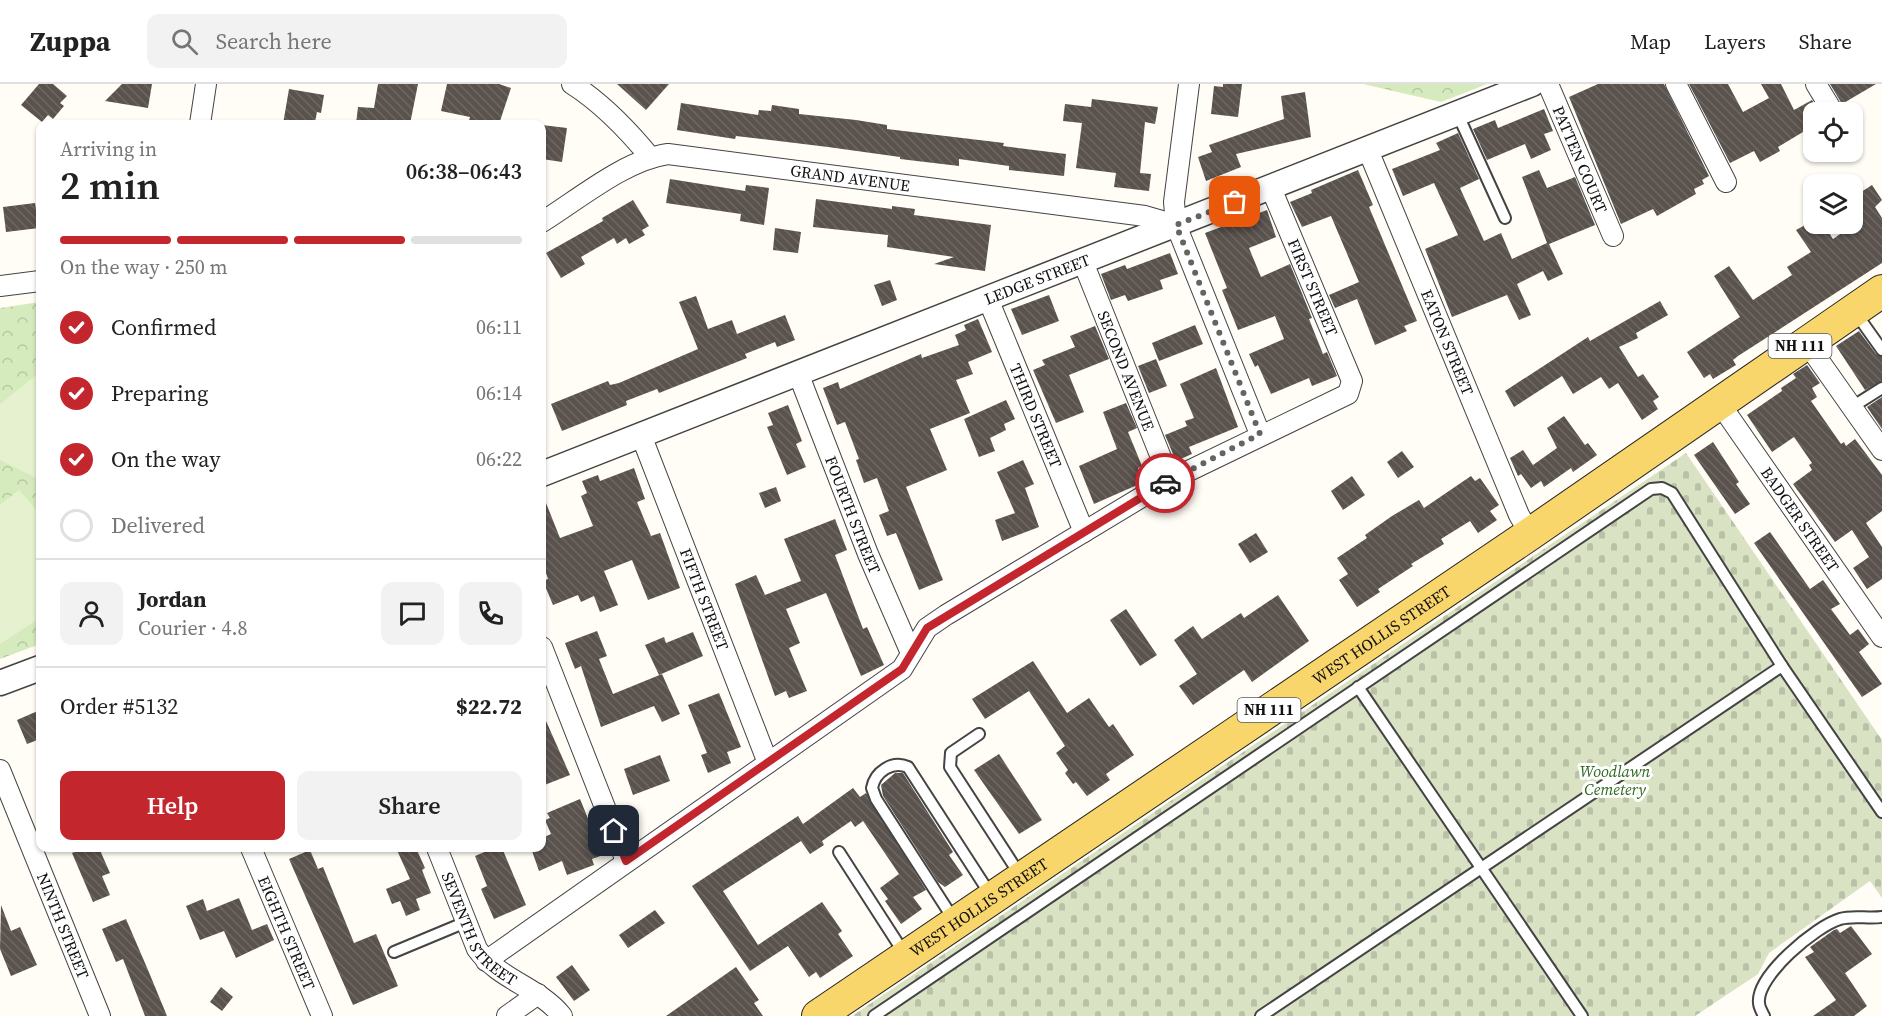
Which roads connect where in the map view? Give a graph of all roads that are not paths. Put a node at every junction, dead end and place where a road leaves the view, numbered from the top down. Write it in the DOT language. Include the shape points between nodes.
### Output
graph roads {
  1 [pos="206,84"];
  2 [pos="572,84"];
  3 [pos="1189,84"];
  4 [pos="1532,84"];
  5 [pos="1548,84"];
  6 [pos="1676,84"];
  7 [pos="1816,84"];
  8 [pos="1827,102"];
  9 [pos="1458,115"];
  10 [pos="201,120"];
  11 [pos="1368,150"];
  12 [pos="650,157"];
  13 [pos="1726,182"];
  14 [pos="1271,188"];
  15 [pos="1506,218"];
  16 [pos="546,219"];
  17 [pos="1176,225"];
  18 [pos="1612,236"];
  19 [pos="1083,262"];
  20 [pos="36,282"];
  21 [pos="0,286"];
  22 [pos="1882,291"];
  23 [pos="988,299"];
  24 [pos="1853,309"];
  25 [pos="1806,342"];
  26 [pos="1882,350"];
  27 [pos="798,374"];
  28 [pos="1882,388"];
  29 [pos="1718,402"];
  30 [pos="1852,407"];
  31 [pos="1260,434"];
  32 [pos="641,435"];
  33 [pos="1882,450"];
  34 [pos="546,472"];
  35 [pos="1170,480"];
  36 [pos="1084,532"];
  37 [pos="1530,534"];
  38 [pos="1882,637"];
  39 [pos="911,653"];
  40 [pos="546,657"];
  41 [pos="1782,666"];
  42 [pos="36,670"];
  43 [pos="0,683"];
  44 [pos="1358,687"];
  45 [pos="979,734"];
  46 [pos="768,763"];
  47 [pos="0,770"];
  48 [pos="1882,812"];
  49 [pos="253,852"];
  50 [pos="439,852"];
  51 [pos="839,852"];
  52 [pos="626,861"];
  53 [pos="1482,868"];
  54 [pos="1022,877"];
  55 [pos="993,897"];
  56 [pos="1882,917"];
  57 [pos="466,922"];
  58 [pos="956,922"];
  59 [pos="394,952"];
  60 [pos="905,956"];
  61 [pos="486,961"];
  62 [pos="538,994"];
  63 [pos="100,1016"];
  64 [pos="322,1016"];
  65 [pos="507,1016"];
  66 [pos="562,1016"];
  67 [pos="818,1016"];
  68 [pos="874,1016"];
  69 [pos="1261,1016"];
  70 [pos="1582,1016"];
  71 [pos="1764,1016"];
  1 -- 10 [label="street"];
  2 -- 12 [label="street" via="619,122"];
  3 -- 17 [label="street" via="1174,202"];
  4 -- 9 [label="street, LEDGE STREET"];
  5 -- 18 [label="street, PATTEN COURT"];
  6 -- 13 [label="street"];
  7 -- 8 [label="street"];
  9 -- 11 [label="street, LEDGE STREET"];
  9 -- 15 [label="lane"];
  11 -- 14 [label="street, LEDGE STREET"];
  11 -- 37 [label="street, EATON STREET"];
  12 -- 16 [label="street, GRAND AVENUE"];
  12 -- 17 [label="street, GRAND AVENUE" via="668,154 743,163 1145,216"];
  14 -- 17 [label="street, LEDGE STREET"];
  14 -- 31 [label="street, FIRST STREET" via="1352,388 1348,394"];
  17 -- 19 [label="street, LEDGE STREET"];
  17 -- 31 [label="street"];
  19 -- 23 [label="street, LEDGE STREET"];
  19 -- 35 [label="street, SECOND AVENUE"];
  20 -- 21 [label="street"];
  22 -- 24 [label="main road, WEST HOLLIS STREET / NH 111"];
  23 -- 27 [label="street, LEDGE STREET"];
  23 -- 36 [label="street, THIRD STREET"];
  24 -- 25 [label="main road, WEST HOLLIS STREET / NH 111"];
  24 -- 26 [label="lane"];
  25 -- 29 [label="main road, WEST HOLLIS STREET / NH 111"];
  25 -- 30 [label="street"];
  27 -- 32 [label="street, LEDGE STREET"];
  27 -- 39 [label="street, FOURTH STREET"];
  28 -- 30 [label="lane"];
  29 -- 37 [label="main road, WEST HOLLIS STREET / NH 111"];
  29 -- 38 [label="street, BADGER STREET"];
  30 -- 33 [label="street"];
  31 -- 35 [label="street"];
  32 -- 34 [label="street, LEDGE STREET"];
  32 -- 46 [label="street, FIFTH STREET"];
  35 -- 36 [label="street"];
  36 -- 39 [label="street" via="927,628"];
  37 -- 54 [label="main road, WEST HOLLIS STREET / NH 111"];
  39 -- 46 [label="street" via="902,669"];
  40 -- 52 [label="street"];
  41 -- 44 [label="lane" via="1672,493 1662,488 1651,489"];
  41 -- 48 [label="lane"];
  41 -- 53 [label="lane"];
  42 -- 43 [label="street"];
  44 -- 53 [label="lane"];
  44 -- 68 [label="lane"];
  45 -- 54 [label="lane" via="951,753 950,767"];
  46 -- 52 [label="street"];
  47 -- 63 [label="street, NINTH STREET"];
  49 -- 64 [label="street, EIGHTH STREET"];
  50 -- 57 [label="street, SEVENTH STREET"];
  51 -- 60 [label="lane"];
  52 -- 61 [label="street"];
  53 -- 69 [label="lane"];
  53 -- 70 [label="lane"];
  54 -- 55 [label="main road, WEST HOLLIS STREET / NH 111"];
  55 -- 58 [label="main road, WEST HOLLIS STREET / NH 111"];
  55 -- 58 [label="lane" via="908,767 894,765 879,773 872,788 876,799"];
  56 -- 71 [label="lane" via="1830,922 1799,943 1761,990 1759,1002"];
  57 -- 59 [label="lane"];
  57 -- 61 [label="street, SEVENTH STREET"];
  58 -- 60 [label="main road, WEST HOLLIS STREET / NH 111"];
  60 -- 67 [label="main road, WEST HOLLIS STREET / NH 111"];
  61 -- 62 [label="street, SEVENTH STREET"];
  62 -- 65 [label="street"];
  62 -- 66 [label="street, SEVENTH STREET"];
}
